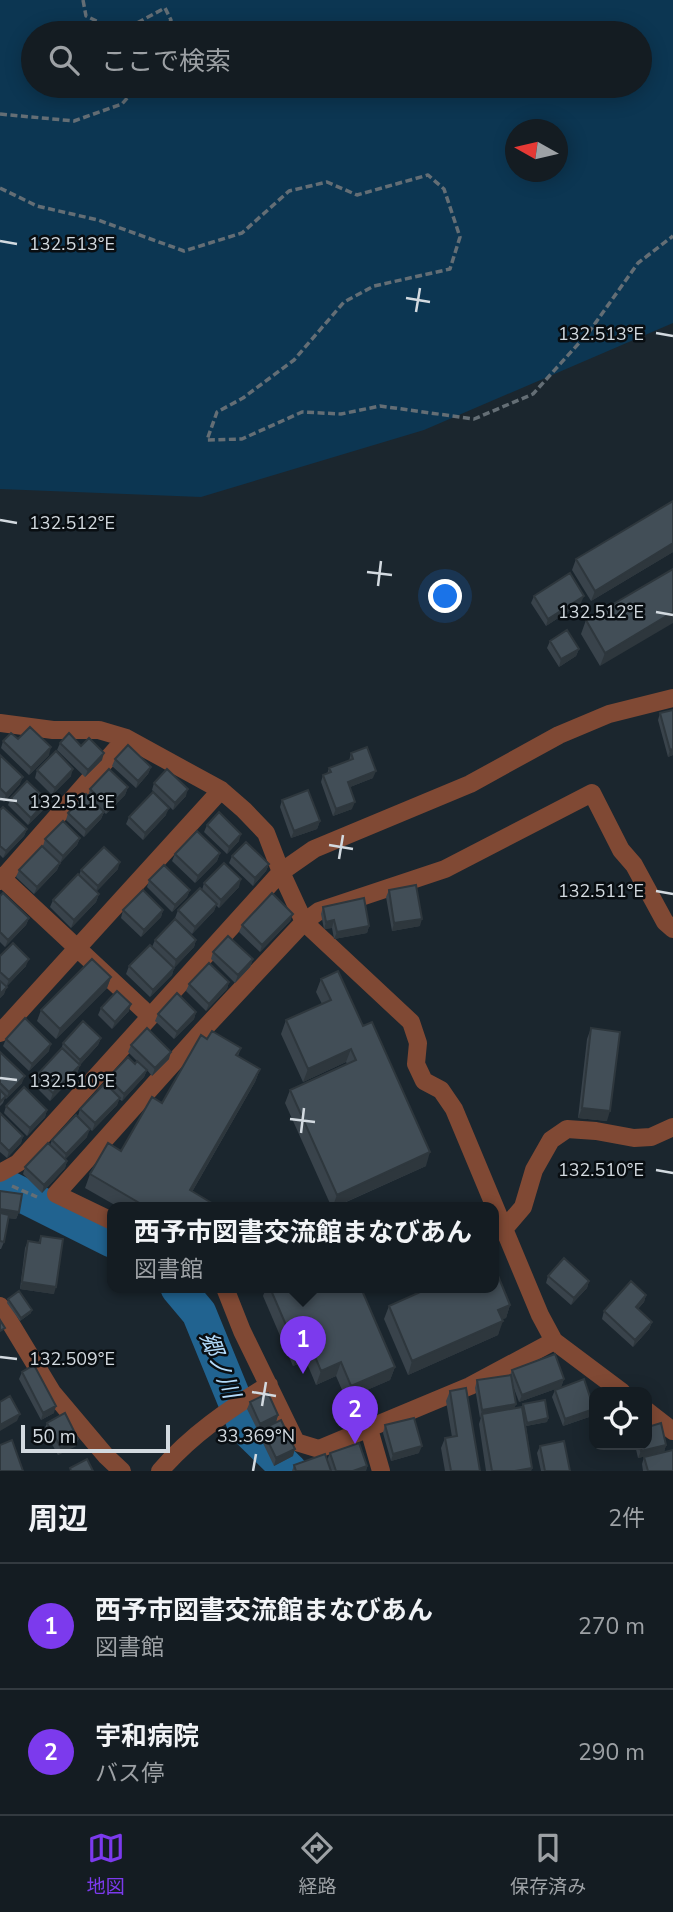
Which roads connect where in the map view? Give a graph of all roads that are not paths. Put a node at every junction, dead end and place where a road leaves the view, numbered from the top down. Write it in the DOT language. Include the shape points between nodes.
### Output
graph roads {
  1 [pos="673,698"];
  2 [pos="1,726"];
  3 [pos="126,738"];
  4 [pos="221,790"];
  5 [pos="281,872"];
  6 [pos="1,878"];
  7 [pos="304,922"];
  8 [pos="673,929"];
  9 [pos="78,947"];
  10 [pos="150,1016"];
  11 [pos="0,1032"];
  12 [pos="673,1127"];
  13 [pos="5,1179"];
  14 [pos="494,1202"];
  15 [pos="499,1214"];
  16 [pos="107,1219"];
  17 [pos="505,1228"];
  18 [pos="227,1293"];
  19 [pos="0,1306"];
  20 [pos="554,1341"];
  21 [pos="270,1385"];
  22 [pos="615,1387"];
  23 [pos="652,1415"];
  24 [pos="369,1429"];
  25 [pos="673,1431"];
  26 [pos="122,1471"];
  27 [pos="160,1471"];
  28 [pos="381,1471"];
  1 -- 5 [label="street" via="609,714 559,735 470,784 314,849"];
  2 -- 3 [label="street" via="99,730"];
  3 -- 4 [label="street"];
  3 -- 6 [label="street"];
  4 -- 5 [label="street" via="266,833"];
  4 -- 9 [label="street"];
  5 -- 7 [label="street"];
  5 -- 10 [label="street"];
  6 -- 9 [label="street"];
  7 -- 8 [label="street" via="319,911 445,869 592,793 621,850"];
  7 -- 14 [label="street" via="411,1022 418,1043 416,1064 425,1081 441,1090 454,1109"];
  7 -- 16 [label="street" via="56,1194"];
  9 -- 10 [label="street"];
  9 -- 11 [label="street"];
  10 -- 13 [label="street"];
  12 -- 17 [label="street" via="651,1137 634,1138 567,1129 551,1140 534,1170 523,1207"];
  15 -- 17 [label="street"];
  17 -- 20 [label="street"];
  18 -- 21 [label="street"];
  19 -- 26 [label="street" via="52,1392"];
  20 -- 22 [label="street"];
  20 -- 24 [label="street" via="470,1386"];
  21 -- 24 [label="street" via="296,1442 319,1449"];
  21 -- 27 [label="street" via="198,1433"];
  23 -- 25 [label="street"];
  24 -- 28 [label="street"];
}
